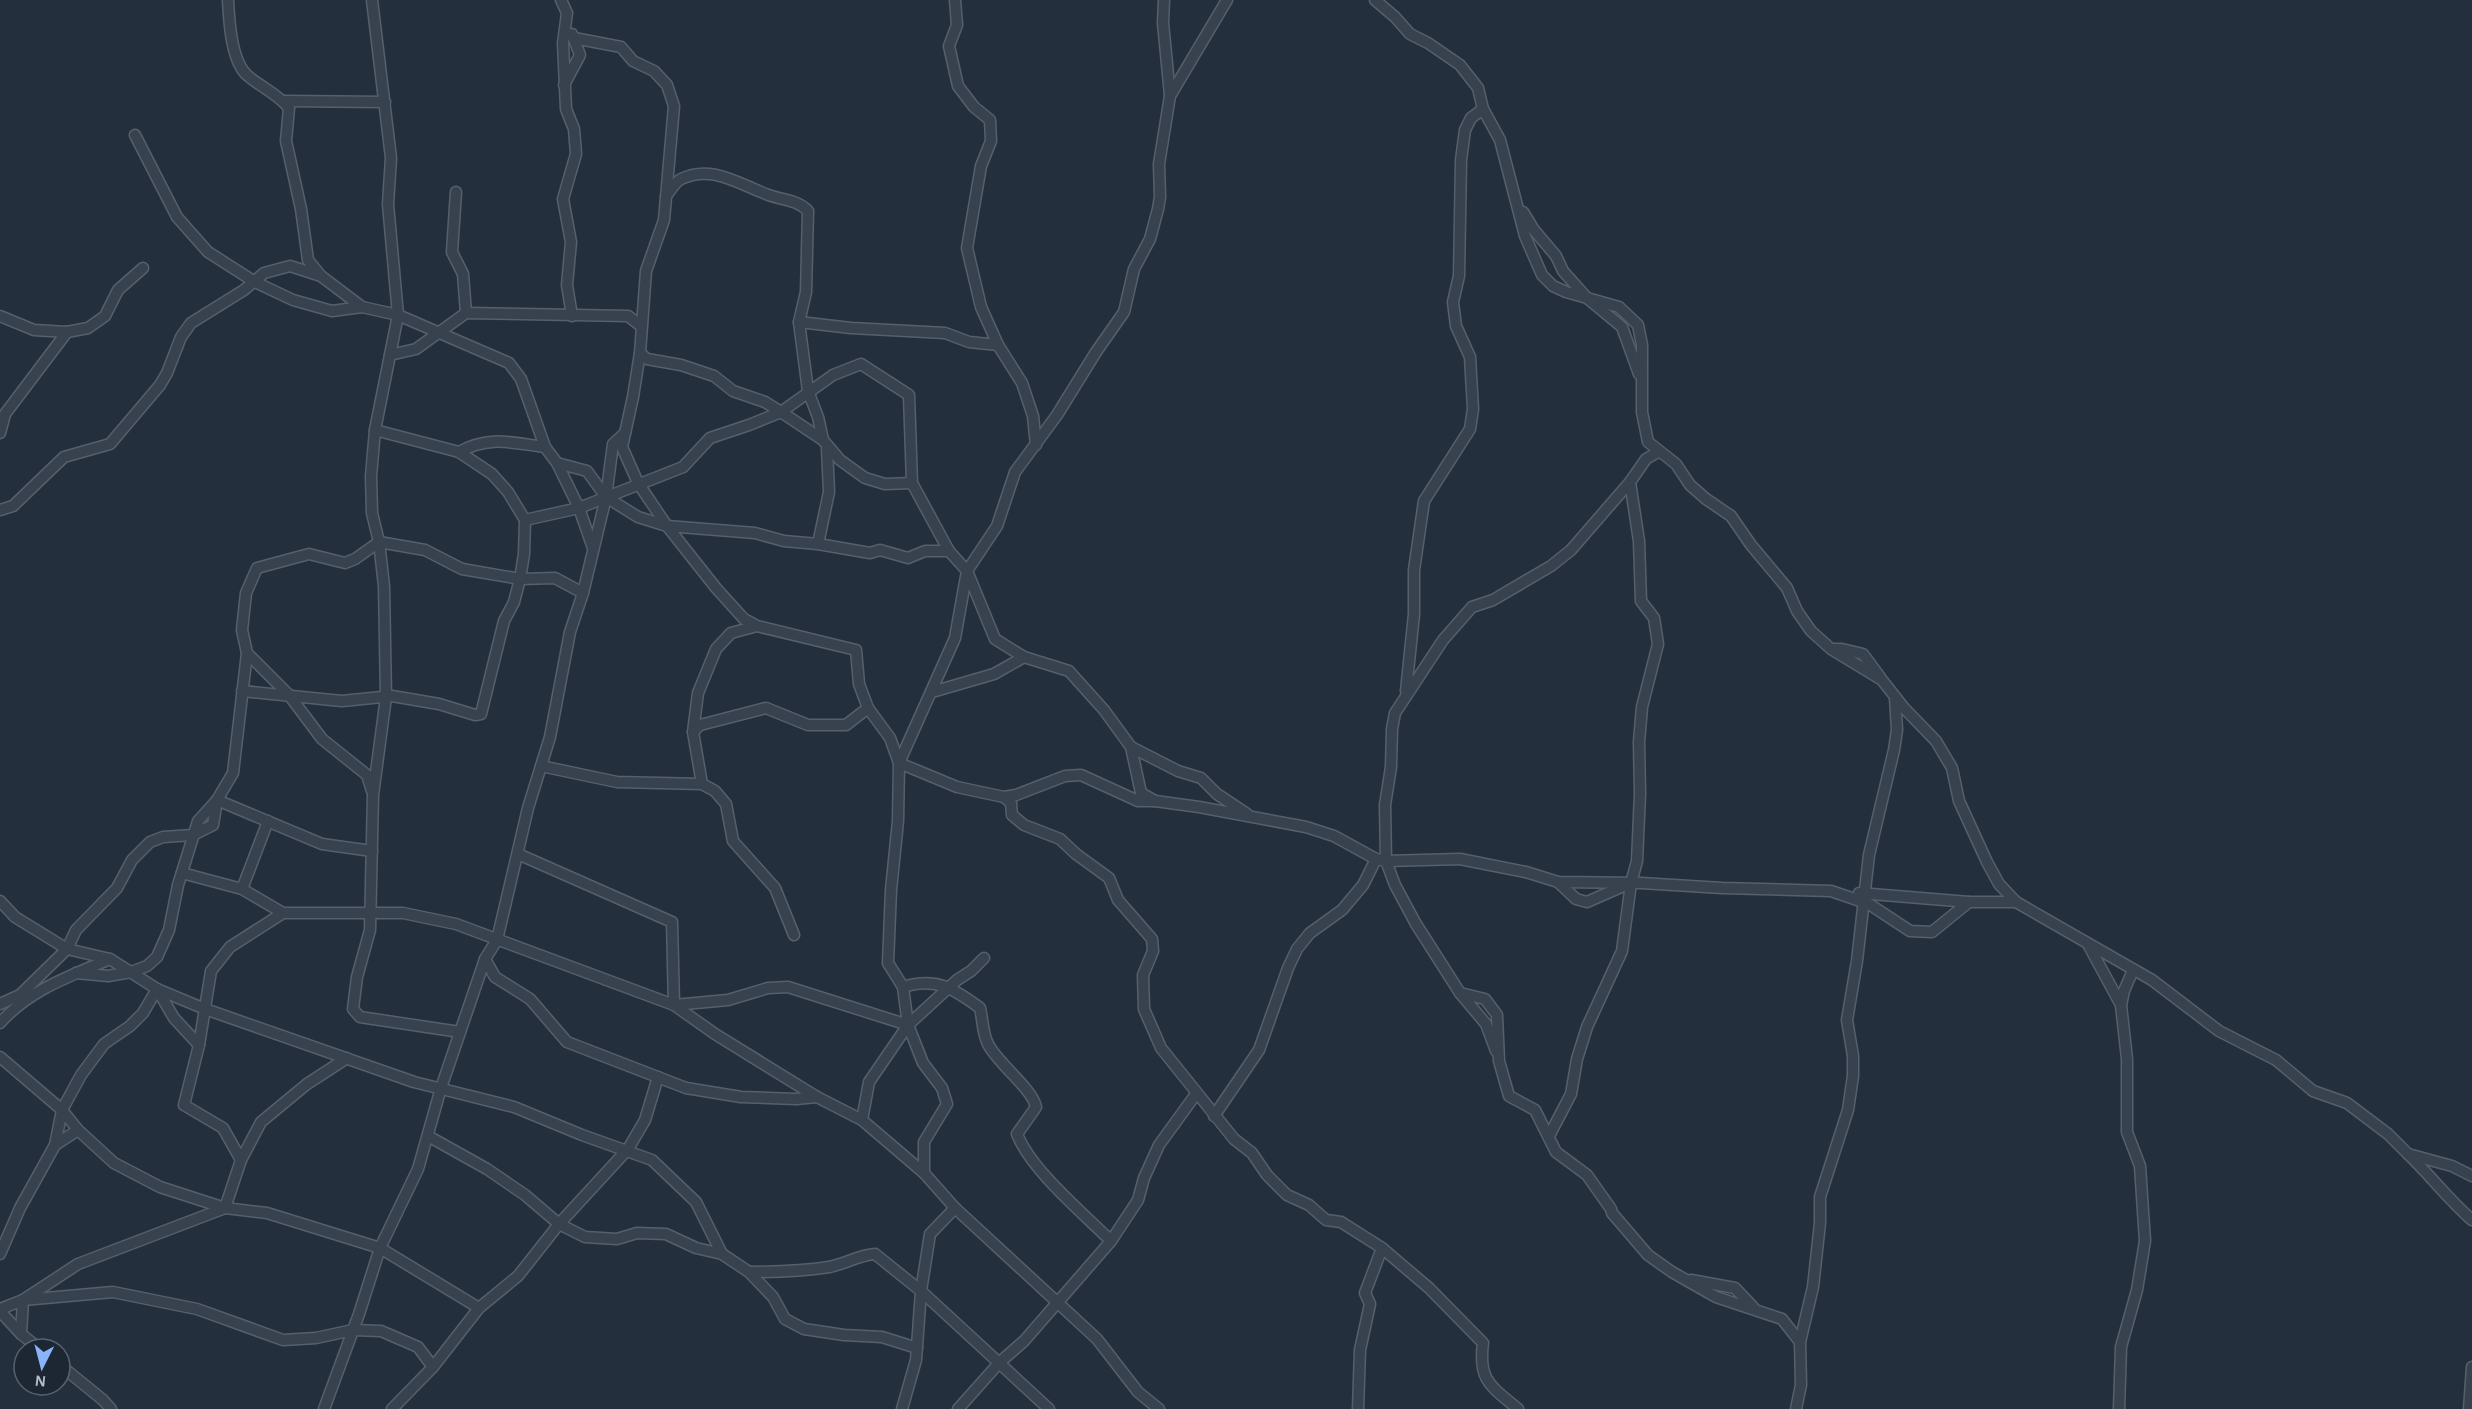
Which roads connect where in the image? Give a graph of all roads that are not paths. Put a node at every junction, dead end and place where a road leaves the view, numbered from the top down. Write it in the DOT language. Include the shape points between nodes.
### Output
graph roads {
  1 [pos="228,0"];
  2 [pos="372,0"];
  3 [pos="561,0"];
  4 [pos="1164,0"];
  5 [pos="1227,0"];
  6 [pos="1375,0"];
  7 [pos="957,2"];
  8 [pos="567,13"];
  9 [pos="573,38"];
  10 [pos="564,86"];
  11 [pos="1170,96"];
  12 [pos="284,101"];
  13 [pos="385,102"];
  14 [pos="1483,109"];
  15 [pos="135,135"];
  16 [pos="456,192"];
  17 [pos="666,196"];
  18 [pos="1517,202"];
  19 [pos="143,267"];
  20 [pos="321,276"];
  21 [pos="255,282"];
  22 [pos="1587,298"];
  23 [pos="362,307"];
  24 [pos="466,313"];
  25 [pos="398,315"];
  26 [pos="572,315"];
  27 [pos="0,316"];
  28 [pos="800,322"];
  29 [pos="641,326"];
  30 [pos="67,332"];
  31 [pos="440,332"];
  32 [pos="998,345"];
  33 [pos="639,353"];
  34 [pos="390,355"];
  35 [pos="1642,380"];
  36 [pos="808,391"];
  37 [pos="781,411"];
  38 [pos="375,430"];
  39 [pos="0,433"];
  40 [pos="625,433"];
  41 [pos="825,444"];
  42 [pos="1036,446"];
  43 [pos="545,447"];
  44 [pos="459,452"];
  45 [pos="1658,452"];
  46 [pos="556,463"];
  47 [pos="1630,482"];
  48 [pos="638,483"];
  49 [pos="912,483"];
  50 [pos="606,497"];
  51 [pos="579,508"];
  52 [pos="0,510"];
  53 [pos="525,520"];
  54 [pos="667,526"];
  55 [pos="379,542"];
  56 [pos="818,544"];
  57 [pos="593,548"];
  58 [pos="949,551"];
  59 [pos="967,571"];
  60 [pos="520,579"];
  61 [pos="583,593"];
  62 [pos="757,626"];
  63 [pos="247,653"];
  64 [pos="1023,657"];
  65 [pos="242,691"];
  66 [pos="932,692"];
  67 [pos="289,695"];
  68 [pos="386,697"];
  69 [pos="1895,697"];
  70 [pos="1406,698"];
  71 [pos="868,708"];
  72 [pos="693,732"];
  73 [pos="1131,747"];
  74 [pos="899,764"];
  75 [pos="542,766"];
  76 [pos="702,784"];
  77 [pos="373,795"];
  78 [pos="1004,797"];
  79 [pos="217,800"];
  80 [pos="1155,801"];
  81 [pos="1250,816"];
  82 [pos="268,821"];
  83 [pos="193,835"];
  84 [pos="372,851"];
  85 [pos="518,854"];
  86 [pos="1381,860"];
  87 [pos="182,873"];
  88 [pos="1558,882"];
  89 [pos="1631,883"];
  90 [pos="242,889"];
  91 [pos="1865,898"];
  92 [pos="0,901"];
  93 [pos="1969,902"];
  94 [pos="2016,902"];
  95 [pos="283,913"];
  96 [pos="370,914"];
  97 [pos="794,934"];
  98 [pos="497,939"];
  99 [pos="2087,944"];
  100 [pos="67,949"];
  101 [pos="984,958"];
  102 [pos="110,959"];
  103 [pos="485,959"];
  104 [pos="2133,970"];
  105 [pos="131,972"];
  106 [pos="76,973"];
  107 [pos="903,987"];
  108 [pos="950,987"];
  109 [pos="157,989"];
  110 [pos="0,1004"];
  111 [pos="674,1005"];
  112 [pos="2121,1005"];
  113 [pos="205,1009"];
  114 [pos="0,1023"];
  115 [pos="908,1025"];
  116 [pos="460,1032"];
  117 [pos="199,1046"];
  118 [pos="0,1057"];
  119 [pos="347,1058"];
  120 [pos="658,1077"];
  121 [pos="441,1088"];
  122 [pos="1196,1094"];
  123 [pos="817,1097"];
  124 [pos="62,1110"];
  125 [pos="1214,1116"];
  126 [pos="862,1119"];
  127 [pos="78,1130"];
  128 [pos="428,1136"];
  129 [pos="1549,1136"];
  130 [pos="55,1145"];
  131 [pos="628,1149"];
  132 [pos="2408,1154"];
  133 [pos="241,1160"];
  134 [pos="924,1173"];
  135 [pos="2472,1176"];
  136 [pos="225,1208"];
  137 [pos="955,1208"];
  138 [pos="2472,1220"];
  139 [pos="559,1224"];
  140 [pos="1112,1241"];
  141 [pos="380,1248"];
  142 [pos="1382,1248"];
  143 [pos="0,1254"];
  144 [pos="722,1254"];
  145 [pos="749,1272"];
  146 [pos="921,1291"];
  147 [pos="23,1300"];
  148 [pos="1057,1301"];
  149 [pos="479,1308"];
  150 [pos="0,1310"];
  151 [pos="353,1330"];
  152 [pos="21,1334"];
  153 [pos="25,1337"];
  154 [pos="1800,1342"];
  155 [pos="917,1348"];
  156 [pos="1000,1362"];
  157 [pos="2472,1366"];
  158 [pos="433,1367"];
  159 [pos="72,1375"];
  160 [pos="111,1409"];
  161 [pos="324,1409"];
  162 [pos="392,1409"];
  163 [pos="902,1409"];
  164 [pos="958,1409"];
  165 [pos="1049,1409"];
  166 [pos="1159,1409"];
  167 [pos="1358,1409"];
  168 [pos="1518,1409"];
  169 [pos="1796,1409"];
  170 [pos="2119,1409"];
  171 [pos="2469,1409"];
  1 -- 12 [label="street" via="231,39 245,74"];
  2 -- 13 [label="street"];
  3 -- 8 [label="street"];
  4 -- 11 [label="street"];
  5 -- 11 [label="street"];
  6 -- 14 [label="street" via="1410,34 1460,64 1478,88"];
  7 -- 32 [label="street" via="957,25 949,46 958,86 990,120 992,141 981,166 967,248 981,307"];
  8 -- 9 [label="street"];
  8 -- 10 [label="street" via="562,43"];
  9 -- 10 [label="street" via="580,55"];
  9 -- 17 [label="street" via="621,47 633,61 654,71 667,85 674,106"];
  10 -- 26 [label="street" via="576,154 563,199 571,242 567,285"];
  11 -- 42 [label="street" via="1159,165 1158,209 1150,239 1134,269 1124,312"];
  12 -- 13 [label="street"];
  12 -- 20 [label="street" via="289,108 286,141 308,260"];
  13 -- 25 [label="street" via="391,158 388,204"];
  14 -- 18 [label="street" via="1500,140"];
  14 -- 70 [label="street" via="1471,118 1461,160 1459,276 1453,302 1456,326 1470,357 1473,409 1470,429 1424,501 1414,570"];
  15 -- 21 [label="street" via="177,218 208,252"];
  16 -- 24 [label="street" via="452,252 463,274"];
  17 -- 28 [label="street" via="680,179 703,174 729,177 801,204 808,211 808,238 807,292"];
  17 -- 29 [label="street" via="664,220 645,271"];
  18 -- 22 [label="street" via="1563,271"];
  18 -- 22 [label="street" via="1542,275 1553,286"];
  19 -- 30 [label="street" via="118,290 105,316 88,328"];
  20 -- 21 [label="street" via="290,266 264,273"];
  20 -- 23 [label="street"];
  21 -- 23 [label="street" via="293,300 332,311"];
  21 -- 52 [label="street" via="191,322 160,385 110,444 64,457 13,506"];
  22 -- 35 [label="street" via="1622,327"];
  22 -- 35 [label="street" via="1619,307 1638,325"];
  23 -- 25 [label="street"];
  24 -- 26 [label="street"];
  24 -- 31 [label="street"];
  25 -- 31 [label="street"];
  25 -- 34 [label="street"];
  26 -- 29 [label="street" via="628,316"];
  27 -- 30 [label="street" via="34,330"];
  28 -- 32 [label="street" via="945,333 969,342"];
  28 -- 36 [label="street"];
  29 -- 33 [label="street"];
  30 -- 39 [label="street" via="5,414"];
  31 -- 34 [label="street" via="416,349"];
  31 -- 43 [label="street" via="509,363 520,379"];
  32 -- 42 [label="street" via="1022,383 1033,416"];
  33 -- 37 [label="street" via="647,359 681,364 714,376 733,391"];
  33 -- 40 [label="street"];
  34 -- 38 [label="street"];
  35 -- 45 [label="street" via="1642,412 1648,442"];
  36 -- 37 [label="street"];
  36 -- 41 [label="street"];
  36 -- 49 [label="street" via="861,364 909,395"];
  37 -- 41 [label="street"];
  37 -- 48 [label="street" via="710,438 683,467"];
  38 -- 44 [label="street"];
  38 -- 55 [label="street" via="372,513"];
  40 -- 48 [label="street" via="622,447"];
  40 -- 50 [label="street" via="613,444"];
  41 -- 49 [label="street" via="864,478 885,484"];
  41 -- 56 [label="street" via="829,492"];
  42 -- 59 [label="street" via="1015,472 997,526"];
  43 -- 44 [label="street" via="500,441 476,443"];
  43 -- 46 [label="street"];
  44 -- 53 [label="street" via="492,474"];
  45 -- 47 [label="street" via="1646,459"];
  45 -- 69 [label="street" via="1676,464 1706,500 1731,516 1787,588 1811,631 1882,680"];
  46 -- 50 [label="street" via="586,471"];
  46 -- 51 [label="street"];
  47 -- 70 [label="street" via="1571,550 1551,566 1472,608 1443,640"];
  47 -- 89 [label="street" via="1639,541 1641,601 1654,618 1658,644 1642,707 1637,861"];
  48 -- 50 [label="street"];
  48 -- 54 [label="street"];
  49 -- 58 [label="street"];
  50 -- 51 [label="street"];
  50 -- 54 [label="street" via="638,517"];
  50 -- 57 [label="street"];
  51 -- 53 [label="street"];
  51 -- 57 [label="street"];
  53 -- 60 [label="street"];
  54 -- 56 [label="street" via="754,533"];
  54 -- 62 [label="street" via="716,588 744,619"];
  55 -- 60 [label="street" via="425,550 462,569"];
  55 -- 63 [label="street" via="345,563 309,554 256,568 246,593 242,630"];
  55 -- 68 [label="street" via="384,586"];
  56 -- 58 [label="street" via="870,553 880,550 908,558 925,551"];
  57 -- 61 [label="street"];
  58 -- 59 [label="street"];
  59 -- 64 [label="street" via="995,639"];
  59 -- 66 [label="street" via="955,638"];
  60 -- 61 [label="street" via="555,578"];
  60 -- 68 [label="street" via="504,621 481,714"];
  61 -- 75 [label="street" via="570,632"];
  62 -- 71 [label="street" via="856,650 859,684"];
  62 -- 72 [label="street" via="731,633 716,649 698,693"];
  63 -- 65 [label="street"];
  63 -- 67 [label="street"];
  64 -- 66 [label="street" via="994,674"];
  64 -- 73 [label="street" via="1069,671"];
  65 -- 67 [label="street"];
  65 -- 79 [label="street" via="233,773"];
  66 -- 74 [label="street"];
  67 -- 68 [label="street" via="342,701"];
  67 -- 77 [label="street" via="322,739 367,775"];
  68 -- 77 [label="street"];
  69 -- 91 [label="street" via="1897,730 1869,855"];
  69 -- 94 [label="street" via="1936,741 1952,768 1959,801 1987,862 1999,884"];
  70 -- 86 [label="street" via="1395,713 1392,729"];
  71 -- 72 [label="street" via="846,725 808,725 766,708 700,724"];
  71 -- 74 [label="street" via="890,738"];
  72 -- 76 [label="street"];
  73 -- 80 [label="street" via="1141,793"];
  73 -- 81 [label="street" via="1201,778"];
  74 -- 78 [label="street" via="957,787"];
  74 -- 107 [label="street" via="888,963"];
  75 -- 76 [label="street" via="617,782"];
  75 -- 85 [label="street"];
  76 -- 97 [label="street" via="726,804 733,841 775,888"];
  77 -- 84 [label="street"];
  78 -- 80 [label="street" via="1065,776 1081,775 1138,801"];
  78 -- 122 [label="street" via="1011,803 1011,815 1024,825 1060,839 1109,878 1118,900 1152,939 1153,951 1143,975 1144,1008 1161,1048"];
  79 -- 82 [label="street"];
  79 -- 83 [label="street" via="198,821"];
  80 -- 81 [label="street"];
  81 -- 86 [label="street" via="1334,836"];
  82 -- 84 [label="street" via="322,844"];
  82 -- 90 [label="street"];
  83 -- 87 [label="street"];
  83 -- 100 [label="street" via="150,842 132,860 117,888 76,930"];
  84 -- 96 [label="street"];
  85 -- 98 [label="street"];
  85 -- 111 [label="street" via="672,922"];
  86 -- 88 [label="street" via="1460,859"];
  86 -- 125 [label="street" via="1342,910 1310,933 1297,949 1259,1050"];
  86 -- 129 [label="street" via="1460,993 1485,999 1497,1015 1499,1061 1509,1096 1535,1110"];
  87 -- 90 [label="street"];
  87 -- 105 [label="street" via="169,930 158,957"];
  88 -- 89 [label="street"];
  88 -- 89 [label="street" via="1576,899 1587,902"];
  89 -- 91 [label="street" via="1832,891"];
  89 -- 129 [label="street" via="1622,951 1587,1028 1571,1094"];
  90 -- 95 [label="street"];
  91 -- 93 [label="street"];
  91 -- 93 [label="street" via="1910,931 1932,932"];
  91 -- 154 [label="street" via="1847,1020 1853,1076 1848,1110 1820,1197 1814,1287"];
  92 -- 100 [label="street" via="15,917"];
  93 -- 94 [label="street"];
  94 -- 99 [label="street"];
  95 -- 96 [label="street"];
  95 -- 113 [label="street" via="230,947 211,971"];
  96 -- 98 [label="street" via="403,913 456,924"];
  96 -- 116 [label="street" via="353,1009 360,1017"];
  98 -- 103 [label="street"];
  98 -- 111 [label="street"];
  99 -- 104 [label="street"];
  99 -- 112 [label="street"];
  100 -- 102 [label="street"];
  100 -- 110 [label="street" via="20,995"];
  101 -- 108 [label="street"];
  102 -- 105 [label="street"];
  102 -- 106 [label="street"];
  103 -- 116 [label="street"];
  103 -- 120 [label="street" via="495,976 530,999 567,1042"];
  104 -- 112 [label="street"];
  104 -- 132 [label="street" via="2219,1031 2276,1060 2313,1091 2362,1113"];
  105 -- 106 [label="street" via="108,976"];
  105 -- 109 [label="street"];
  106 -- 114 [label="street" via="14,1007"];
  107 -- 108 [label="street" via="920,982"];
  107 -- 115 [label="street"];
  108 -- 115 [label="street"];
  108 -- 140 [label="street" via="980,1008 989,1046 1034,1098 1036,1107 1017,1134 1020,1143 1049,1180"];
  109 -- 113 [label="street"];
  109 -- 117 [label="street" via="174,1018"];
  109 -- 124 [label="street" via="130,1026 104,1044"];
  111 -- 115 [label="street" via="728,1000 768,988 788,987"];
  111 -- 123 [label="street"];
  112 -- 170 [label="street" via="2127,1059 2127,1132 2140,1166 2145,1240 2137,1290 2121,1347"];
  113 -- 117 [label="street"];
  113 -- 119 [label="street"];
  115 -- 126 [label="street" via="869,1082"];
  115 -- 134 [label="street" via="923,1063 942,1088 947,1104 924,1142"];
  116 -- 121 [label="street"];
  117 -- 133 [label="street" via="184,1105 223,1128"];
  118 -- 124 [label="street"];
  119 -- 121 [label="street" via="414,1083"];
  119 -- 133 [label="street" via="307,1084 261,1122"];
  120 -- 123 [label="street" via="686,1088 741,1097"];
  120 -- 131 [label="street" via="645,1120"];
  121 -- 128 [label="street"];
  121 -- 131 [label="street" via="514,1107"];
  122 -- 125 [label="street"];
  122 -- 140 [label="street" via="1159,1145 1138,1200"];
  123 -- 126 [label="street"];
  124 -- 127 [label="street"];
  124 -- 130 [label="street"];
  125 -- 142 [label="street" via="1287,1195"];
  126 -- 134 [label="street"];
  127 -- 130 [label="street"];
  127 -- 136 [label="street" via="114,1164 160,1187"];
  128 -- 139 [label="street" via="488,1169"];
  128 -- 141 [label="street" via="418,1169"];
  129 -- 154 [label="street" via="1556,1152 1587,1175 1612,1213 1648,1255 1716,1297 1782,1319"];
  130 -- 143 [label="street"];
  131 -- 139 [label="street"];
  131 -- 144 [label="street" via="652,1160 696,1202"];
  132 -- 135 [label="street"];
  132 -- 138 [label="street"];
  133 -- 136 [label="street"];
  134 -- 137 [label="street"];
  136 -- 141 [label="street" via="267,1213"];
  136 -- 147 [label="street" via="78,1263"];
  137 -- 146 [label="street" via="930,1234"];
  137 -- 148 [label="street"];
  139 -- 144 [label="street" via="585,1237 617,1239 637,1233 666,1234 696,1248"];
  139 -- 149 [label="street" via="518,1276"];
  140 -- 148 [label="street"];
  141 -- 149 [label="street"];
  141 -- 151 [label="street"];
  142 -- 167 [label="street" via="1365,1293 1370,1304 1360,1350"];
  142 -- 168 [label="street" via="1429,1288 1483,1343 1480,1365 1492,1386"];
  144 -- 145 [label="street"];
  145 -- 146 [label="street" via="832,1267 875,1254"];
  145 -- 155 [label="street" via="773,1297 785,1318 804,1329 882,1337"];
  146 -- 155 [label="street"];
  146 -- 156 [label="street"];
  147 -- 150 [label="street"];
  147 -- 151 [label="street" via="113,1292 197,1309 283,1340"];
  147 -- 152 [label="street"];
  148 -- 156 [label="street" via="1024,1341"];
  148 -- 166 [label="street" via="1097,1339 1138,1392"];
  149 -- 158 [label="street"];
  150 -- 152 [label="street"];
  151 -- 158 [label="street" via="381,1330 418,1347"];
  151 -- 161 [label="street"];
  152 -- 153 [label="street"];
  154 -- 169 [label="street" via="1801,1385"];
  155 -- 163 [label="street"];
  156 -- 164 [label="street"];
  156 -- 165 [label="street"];
  157 -- 171 [label="street"];
  158 -- 162 [label="street"];
  159 -- 160 [label="street"];
}
